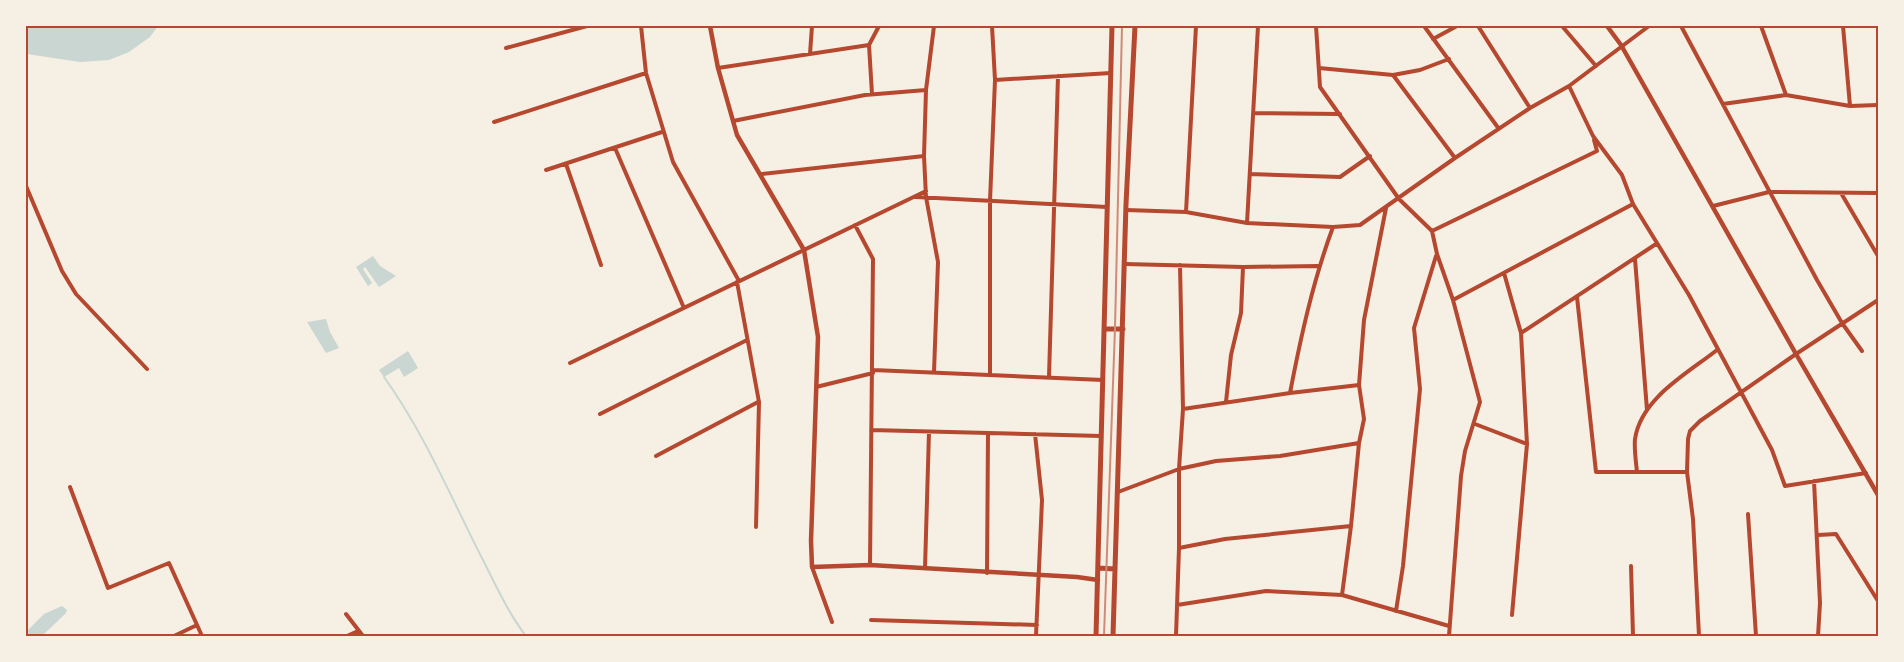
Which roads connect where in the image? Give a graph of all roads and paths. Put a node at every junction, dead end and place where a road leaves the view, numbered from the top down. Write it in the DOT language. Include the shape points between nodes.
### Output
graph roads {
  1 [pos="587,26"];
  2 [pos="641,26"];
  3 [pos="710,26"];
  4 [pos="812,26"];
  5 [pos="879,26"];
  6 [pos="934,26"];
  7 [pos="992,26"];
  8 [pos="1112,26"];
  9 [pos="1136,26"];
  10 [pos="1196,26"];
  11 [pos="1258,26"];
  12 [pos="1316,26"];
  13 [pos="1424,26"];
  14 [pos="1457,26"];
  15 [pos="1478,26"];
  16 [pos="1562,26"];
  17 [pos="1607,26"];
  18 [pos="1649,26"];
  19 [pos="1681,26"];
  20 [pos="1761,26"];
  21 [pos="1843,26"];
  22 [pos="1433,39"];
  23 [pos="869,45"];
  24 [pos="1621,45"];
  25 [pos="506,48"];
  26 [pos="810,54"];
  27 [pos="1449,58"];
  28 [pos="1596,66"];
  29 [pos="718,68"];
  30 [pos="1319,68"];
  31 [pos="646,73"];
  32 [pos="1112,73"];
  33 [pos="1393,75"];
  34 [pos="1058,76"];
  35 [pos="995,80"];
  36 [pos="1569,86"];
  37 [pos="926,90"];
  38 [pos="872,94"];
  39 [pos="1786,94"];
  40 [pos="1723,104"];
  41 [pos="1878,105"];
  42 [pos="1850,106"];
  43 [pos="1530,108"];
  44 [pos="1253,113"];
  45 [pos="1340,114"];
  46 [pos="733,121"];
  47 [pos="494,122"];
  48 [pos="1499,129"];
  49 [pos="662,132"];
  50 [pos="1593,136"];
  51 [pos="615,148"];
  52 [pos="924,156"];
  53 [pos="1370,156"];
  54 [pos="1455,158"];
  55 [pos="566,164"];
  56 [pos="546,170"];
  57 [pos="761,174"];
  58 [pos="1250,174"];
  59 [pos="26,186"];
  60 [pos="926,191"];
  61 [pos="1769,192"];
  62 [pos="1841,192"];
  63 [pos="1878,192"];
  64 [pos="915,196"];
  65 [pos="926,197"];
  66 [pos="1399,199"];
  67 [pos="990,201"];
  68 [pos="1055,204"];
  69 [pos="1633,204"];
  70 [pos="1713,206"];
  71 [pos="1107,207"];
  72 [pos="1386,208"];
  73 [pos="1126,210"];
  74 [pos="1186,212"];
  75 [pos="1247,224"];
  76 [pos="855,225"];
  77 [pos="1333,227"];
  78 [pos="1432,231"];
  79 [pos="1656,244"];
  80 [pos="804,250"];
  81 [pos="1437,254"];
  82 [pos="1878,256"];
  83 [pos="1635,259"];
  84 [pos="1125,264"];
  85 [pos="601,265"];
  86 [pos="1180,265"];
  87 [pos="1318,266"];
  88 [pos="1243,267"];
  89 [pos="1504,273"];
  90 [pos="738,282"];
  91 [pos="1577,297"];
  92 [pos="1453,300"];
  93 [pos="1878,300"];
  94 [pos="684,308"];
  95 [pos="1842,323"];
  96 [pos="1104,329"];
  97 [pos="1123,329"];
  98 [pos="1521,333"];
  99 [pos="747,340"];
  100 [pos="1717,350"];
  101 [pos="1862,351"];
  102 [pos="1796,354"];
  103 [pos="570,363"];
  104 [pos="147,369"];
  105 [pos="873,371"];
  106 [pos="934,372"];
  107 [pos="990,375"];
  108 [pos="1049,377"];
  109 [pos="1103,380"];
  110 [pos="1359,385"];
  111 [pos="816,387"];
  112 [pos="1290,393"];
  113 [pos="1742,394"];
  114 [pos="759,402"];
  115 [pos="1227,402"];
  116 [pos="1183,409"];
  117 [pos="1647,411"];
  118 [pos="600,414"];
  119 [pos="1475,424"];
  120 [pos="871,430"];
  121 [pos="929,432"];
  122 [pos="988,433"];
  123 [pos="1035,434"];
  124 [pos="1102,436"];
  125 [pos="1359,443"];
  126 [pos="1527,444"];
  127 [pos="656,456"];
  128 [pos="1179,469"];
  129 [pos="1636,472"];
  130 [pos="1687,472"];
  131 [pos="1866,473"];
  132 [pos="1814,481"];
  133 [pos="70,487"];
  134 [pos="1118,492"];
  135 [pos="1878,495"];
  136 [pos="1748,514"];
  137 [pos="1351,526"];
  138 [pos="756,527"];
  139 [pos="1818,535"];
  140 [pos="1179,548"];
  141 [pos="870,565"];
  142 [pos="1631,566"];
  143 [pos="812,567"];
  144 [pos="925,568"];
  145 [pos="1098,568"];
  146 [pos="1115,569"];
  147 [pos="987,573"];
  148 [pos="1039,574"];
  149 [pos="1098,580"];
  150 [pos="1342,596"];
  151 [pos="1878,601"];
  152 [pos="1177,605"];
  153 [pos="1396,611"];
  154 [pos="346,614"];
  155 [pos="1512,615"];
  156 [pos="871,620"];
  157 [pos="832,622"];
  158 [pos="197,625"];
  159 [pos="1037,625"];
  160 [pos="1449,626"];
  161 [pos="358,631"];
  162 [pos="174,636"];
  163 [pos="202,636"];
  164 [pos="346,636"];
  165 [pos="363,636"];
  166 [pos="1036,636"];
  167 [pos="1096,636"];
  168 [pos="1113,636"];
  169 [pos="1176,636"];
  170 [pos="1449,636"];
  171 [pos="1633,636"];
  172 [pos="1699,636"];
  173 [pos="1756,636"];
  174 [pos="1818,636"];
  1 -- 25 [label="street"];
  2 -- 31 [label="street"];
  3 -- 29 [label="street"];
  4 -- 26 [label="street"];
  5 -- 23 [label="street"];
  6 -- 37 [label="street"];
  7 -- 35 [label="street"];
  8 -- 32 [label="main road"];
  9 -- 73 [label="main road"];
  10 -- 74 [label="street"];
  11 -- 44 [label="street"];
  12 -- 30 [label="street"];
  13 -- 22 [label="street"];
  14 -- 22 [label="street"];
  15 -- 43 [label="street"];
  16 -- 28 [label="street"];
  17 -- 24 [label="street"];
  18 -- 24 [label="street"];
  19 -- 40 [label="street"];
  20 -- 39 [label="street"];
  21 -- 42 [label="street"];
  22 -- 27 [label="street"];
  23 -- 26 [label="street"];
  23 -- 38 [label="street"];
  24 -- 28 [label="street"];
  24 -- 70 [label="street"];
  26 -- 29 [label="street"];
  27 -- 33 [label="street" via="1420,70"];
  27 -- 48 [label="street"];
  28 -- 36 [label="street"];
  29 -- 46 [label="street"];
  30 -- 33 [label="street"];
  30 -- 45 [label="street" via="1320,87"];
  31 -- 47 [label="street"];
  31 -- 49 [label="street"];
  32 -- 34 [label="street"];
  32 -- 71 [label="main road"];
  33 -- 54 [label="street"];
  34 -- 35 [label="street"];
  34 -- 68 [label="street"];
  35 -- 67 [label="street"];
  36 -- 43 [label="street"];
  36 -- 50 [label="street"];
  37 -- 38 [label="street"];
  37 -- 52 [label="street"];
  38 -- 46 [label="street"];
  39 -- 40 [label="street"];
  39 -- 42 [label="street"];
  40 -- 61 [label="street"];
  41 -- 42 [label="street"];
  43 -- 48 [label="street"];
  44 -- 45 [label="street"];
  44 -- 58 [label="street"];
  45 -- 53 [label="street"];
  46 -- 57 [label="street" via="737,135"];
  48 -- 54 [label="street"];
  49 -- 51 [label="street"];
  49 -- 90 [label="street" via="673,162"];
  50 -- 69 [label="street" via="1622,176"];
  50 -- 78 [label="street" via="1597,151"];
  51 -- 55 [label="street"];
  51 -- 94 [label="street"];
  52 -- 57 [label="street"];
  52 -- 60 [label="street"];
  53 -- 58 [label="street" via="1340,177"];
  53 -- 66 [label="street"];
  54 -- 66 [label="street"];
  55 -- 56 [label="street"];
  55 -- 85 [label="street"];
  57 -- 80 [label="street"];
  58 -- 75 [label="street"];
  59 -- 104 [label="street" via="62,271 76,294"];
  60 -- 64 [label="street"];
  60 -- 65 [label="street"];
  61 -- 62 [label="street"];
  61 -- 70 [label="street"];
  61 -- 95 [label="street"];
  62 -- 63 [label="street"];
  62 -- 82 [label="street"];
  64 -- 65 [label="street"];
  64 -- 76 [label="street"];
  65 -- 67 [label="street"];
  65 -- 106 [label="street" via="938,262"];
  66 -- 72 [label="street"];
  66 -- 78 [label="street"];
  67 -- 68 [label="street"];
  67 -- 107 [label="street"];
  68 -- 71 [label="street"];
  68 -- 108 [label="street"];
  69 -- 79 [label="street"];
  69 -- 89 [label="street"];
  70 -- 102 [label="street"];
  71 -- 96 [label="main road"];
  72 -- 77 [label="street" via="1360,225"];
  72 -- 110 [label="street" via="1364,320"];
  73 -- 74 [label="street"];
  73 -- 84 [label="main road"];
  74 -- 75 [label="street"];
  75 -- 77 [label="street"];
  76 -- 80 [label="street"];
  76 -- 105 [label="street" via="873,259"];
  77 -- 87 [label="street"];
  78 -- 81 [label="street"];
  79 -- 83 [label="street"];
  79 -- 100 [label="street" via="1689,295"];
  80 -- 90 [label="street"];
  80 -- 111 [label="street" via="818,337"];
  81 -- 92 [label="street"];
  81 -- 153 [label="street" via="1414,328 1420,389"];
  83 -- 91 [label="street"];
  83 -- 117 [label="street"];
  84 -- 86 [label="street"];
  84 -- 97 [label="main road"];
  86 -- 88 [label="street"];
  86 -- 116 [label="street"];
  87 -- 88 [label="street"];
  87 -- 112 [label="street"];
  88 -- 115 [label="street" via="1241,313 1231,355"];
  89 -- 92 [label="street"];
  89 -- 98 [label="street"];
  90 -- 94 [label="street"];
  90 -- 99 [label="street"];
  91 -- 98 [label="street"];
  91 -- 129 [label="street" via="1596,472"];
  92 -- 119 [label="street" via="1480,402"];
  93 -- 95 [label="street"];
  94 -- 103 [label="street"];
  95 -- 101 [label="street"];
  95 -- 102 [label="street"];
  96 -- 97 [label="main road"];
  96 -- 109 [label="main road"];
  97 -- 134 [label="main road"];
  98 -- 126 [label="street"];
  99 -- 114 [label="street"];
  99 -- 118 [label="street"];
  100 -- 113 [label="street"];
  100 -- 117 [label="street" via="1657,397"];
  102 -- 113 [label="street"];
  102 -- 131 [label="street"];
  105 -- 106 [label="street"];
  105 -- 111 [label="street"];
  105 -- 120 [label="street"];
  106 -- 107 [label="street"];
  107 -- 108 [label="street"];
  108 -- 109 [label="street"];
  109 -- 124 [label="main road"];
  110 -- 112 [label="street"];
  110 -- 125 [label="street" via="1364,419"];
  111 -- 143 [label="street"];
  112 -- 115 [label="street"];
  113 -- 130 [label="street" via="1690,431"];
  113 -- 132 [label="street" via="1772,450 1785,486"];
  114 -- 127 [label="street"];
  114 -- 138 [label="street"];
  115 -- 116 [label="street"];
  116 -- 128 [label="street"];
  117 -- 129 [label="street" via="1635,438"];
  119 -- 126 [label="street"];
  119 -- 160 [label="street" via="1461,476"];
  120 -- 121 [label="street"];
  120 -- 141 [label="street"];
  121 -- 122 [label="street"];
  121 -- 144 [label="street"];
  122 -- 123 [label="street"];
  122 -- 147 [label="street"];
  123 -- 124 [label="street"];
  123 -- 148 [label="street" via="1042,500"];
  124 -- 145 [label="main road"];
  125 -- 128 [label="street"];
  125 -- 137 [label="street"];
  126 -- 155 [label="street"];
  128 -- 134 [label="street"];
  128 -- 140 [label="street"];
  129 -- 130 [label="street"];
  130 -- 172 [label="street"];
  131 -- 132 [label="street"];
  131 -- 135 [label="street"];
  132 -- 139 [label="street"];
  133 -- 158 [label="street" via="108,588 169,563"];
  134 -- 146 [label="main road"];
  136 -- 173 [label="street"];
  137 -- 140 [label="street" via="1225,539"];
  137 -- 150 [label="street"];
  139 -- 151 [label="street" via="1836,534"];
  139 -- 174 [label="street"];
  140 -- 152 [label="street"];
  141 -- 143 [label="street"];
  141 -- 144 [label="street"];
  142 -- 171 [label="street"];
  143 -- 157 [label="street"];
  144 -- 147 [label="street"];
  145 -- 146 [label="main road"];
  145 -- 149 [label="main road"];
  146 -- 168 [label="main road"];
  147 -- 148 [label="street"];
  148 -- 149 [label="street"];
  148 -- 159 [label="street"];
  149 -- 167 [label="main road"];
  150 -- 152 [label="street" via="1266,591"];
  150 -- 153 [label="street"];
  152 -- 169 [label="street"];
  153 -- 160 [label="street"];
  154 -- 161 [label="street"];
  156 -- 159 [label="street"];
  158 -- 162 [label="street"];
  158 -- 163 [label="street"];
  159 -- 166 [label="street"];
  160 -- 170 [label="street"];
  161 -- 164 [label="street"];
  161 -- 165 [label="street"];
}
